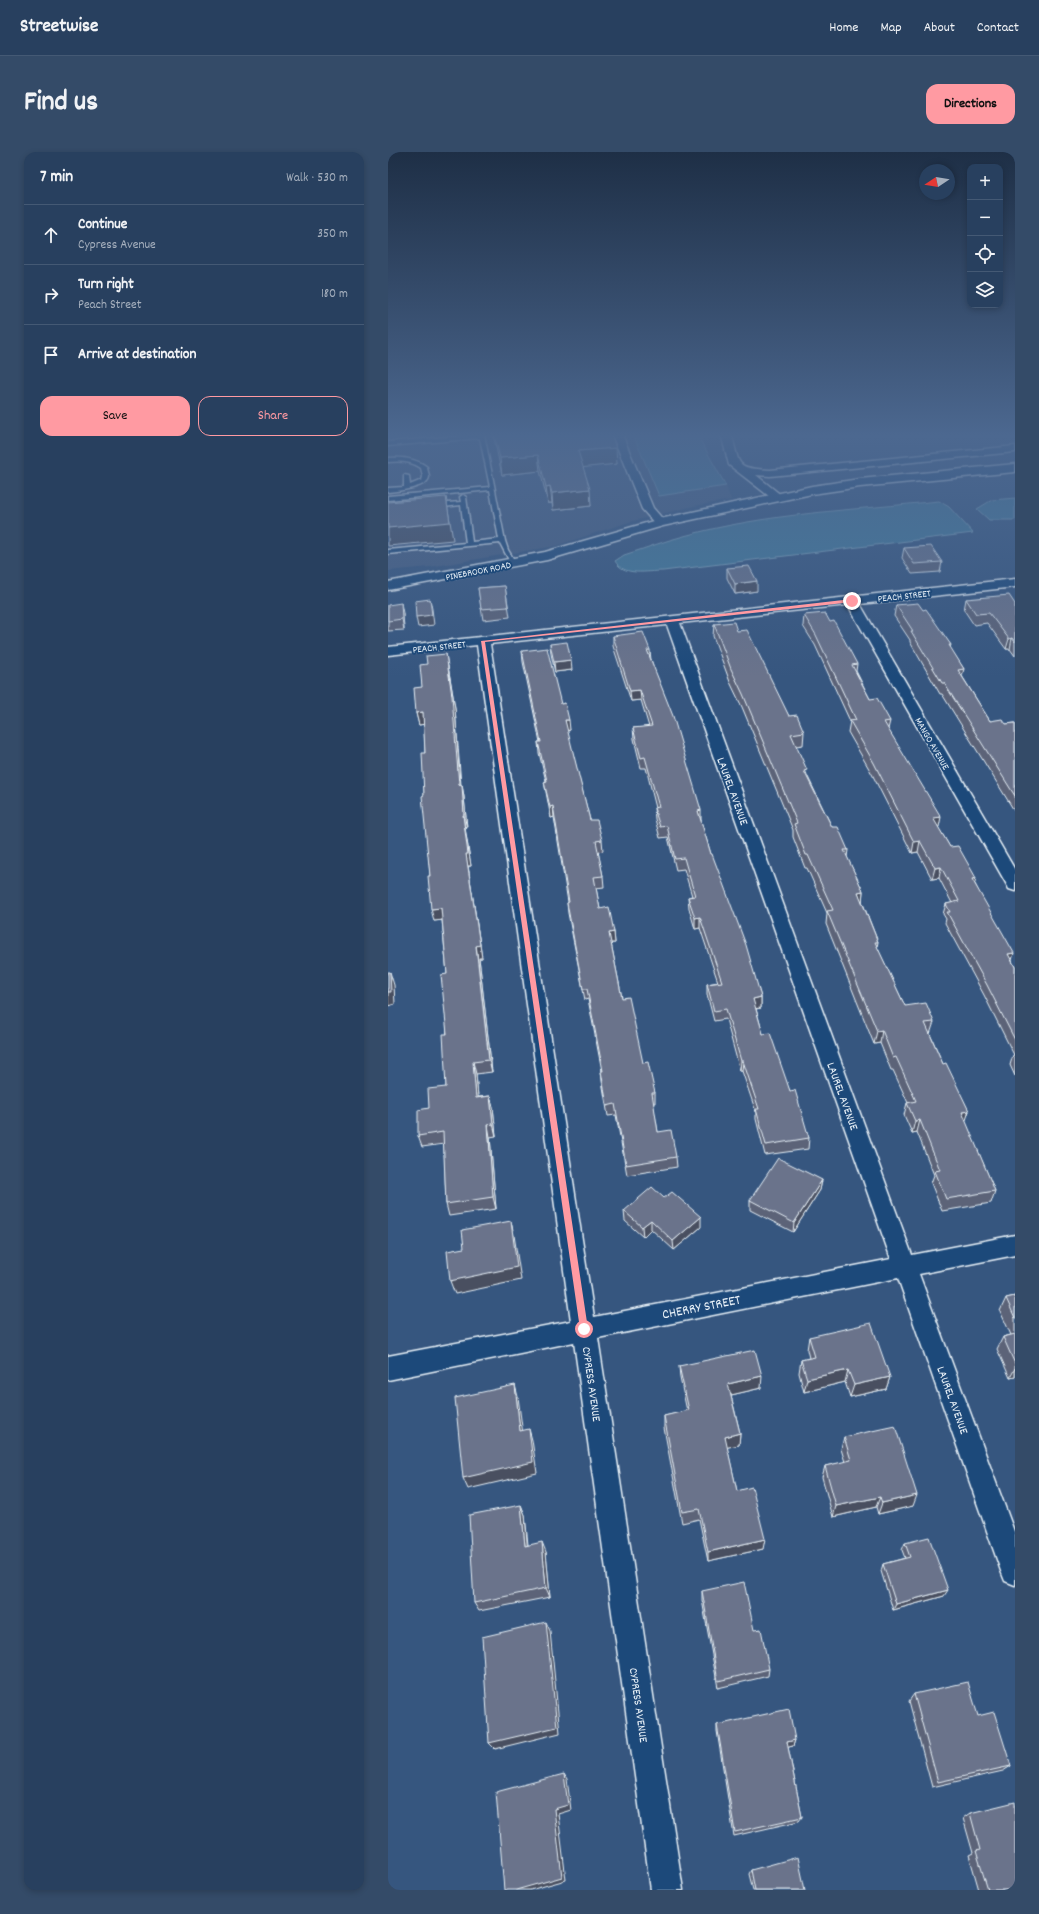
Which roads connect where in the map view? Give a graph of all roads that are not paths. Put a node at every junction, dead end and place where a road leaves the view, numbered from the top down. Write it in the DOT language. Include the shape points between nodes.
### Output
graph roads {
  1 [pos="465,515"];
  2 [pos="498,515"];
  3 [pos="653,515"];
  4 [pos="697,515"];
  5 [pos="723,515"];
  6 [pos="660,523"];
  7 [pos="502,541"];
  8 [pos="469,544"];
  9 [pos="388,552"];
  10 [pos="513,563"];
  11 [pos="441,581"];
  12 [pos="1015,583"];
  13 [pos="388,586"];
  14 [pos="388,592"];
  15 [pos="852,601"];
  16 [pos="672,620"];
  17 [pos="483,641"];
  18 [pos="388,651"];
  19 [pos="1015,884"];
  20 [pos="1015,1246"];
  21 [pos="905,1266"];
  22 [pos="584,1329"];
  23 [pos="388,1368"];
  24 [pos="1015,1571"];
  25 [pos="667,1890"];
  1 -- 8 [label="lane"];
  2 -- 7 [label="lane"];
  3 -- 6 [label="street"];
  4 -- 6 [label="street, PINEBROOK ROAD"];
  5 -- 11 [label="street, PINEBROOK ROAD" via="659,529 529,568"];
  6 -- 10 [label="street, PINEBROOK ROAD" via="547,556"];
  7 -- 8 [label="lane"];
  7 -- 10 [label="lane"];
  8 -- 9 [label="lane"];
  10 -- 11 [label="street, PINEBROOK ROAD"];
  11 -- 13 [label="street, PINEBROOK ROAD"];
  11 -- 14 [label="street, PINEBROOK ROAD"];
  12 -- 15 [label="street, PEACH STREET"];
  15 -- 16 [label="street, PEACH STREET"];
  15 -- 19 [label="street, MANGO AVENUE"];
  16 -- 17 [label="street, PEACH STREET"];
  16 -- 21 [label="street, LAUREL AVENUE"];
  17 -- 18 [label="street, PEACH STREET"];
  17 -- 22 [label="street, CYPRESS AVENUE"];
  20 -- 21 [label="street, CHERRY STREET"];
  21 -- 22 [label="street, CHERRY STREET"];
  21 -- 24 [label="street, LAUREL AVENUE"];
  22 -- 23 [label="street, CHERRY STREET"];
  22 -- 25 [label="street, CYPRESS AVENUE"];
}
